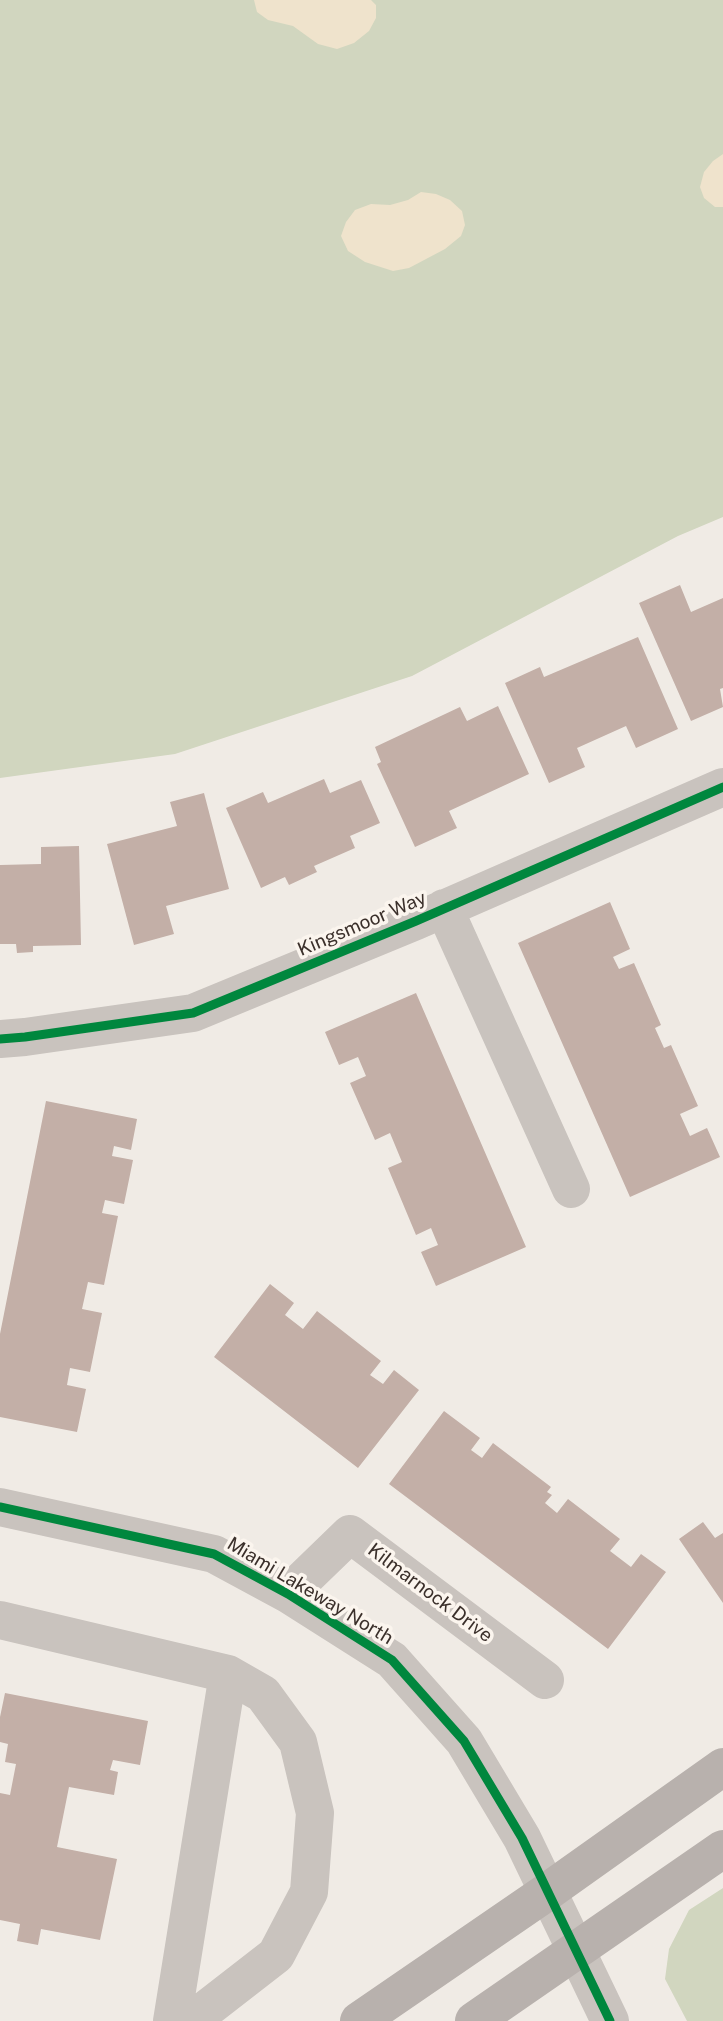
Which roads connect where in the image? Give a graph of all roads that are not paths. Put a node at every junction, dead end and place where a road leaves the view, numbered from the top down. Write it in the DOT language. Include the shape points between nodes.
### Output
graph roads {
  1 [pos="723,787"];
  2 [pos="444,908"];
  3 [pos="0,1039"];
  4 [pos="571,1189"];
  5 [pos="0,1507"];
  6 [pos="288,1594"];
  7 [pos="0,1620"];
  8 [pos="228,1674"];
  9 [pos="545,1681"];
  10 [pos="723,1767"];
  11 [pos="723,1849"];
  12 [pos="547,1892"];
  13 [pos="576,1951"];
  14 [pos="172,2021"];
  15 [pos="191,2021"];
  16 [pos="359,2021"];
  17 [pos="474,2021"];
  18 [pos="610,2021"];
  1 -- 2 [label="street, Kingsmoor Way"];
  2 -- 3 [label="street, Kingsmoor Way" via="193,1013"];
  2 -- 4 [label="street"];
  5 -- 6 [label="street, Miami Lakeway North" via="214,1554"];
  6 -- 9 [label="street, Kilmarnock Drive" via="350,1534"];
  6 -- 12 [label="street, Miami Lakeway North" via="392,1660 464,1741 522,1838"];
  7 -- 8 [label="street"];
  8 -- 14 [label="street"];
  8 -- 15 [label="street" via="263,1694 298,1742 315,1813 309,1892 276,1955"];
  10 -- 12 [label="main road"];
  11 -- 13 [label="main road"];
  12 -- 13 [label="street, Miami Lakeway North"];
  12 -- 16 [label="main road"];
  13 -- 17 [label="main road"];
  13 -- 18 [label="street, Miami Lakeway North"];
}
